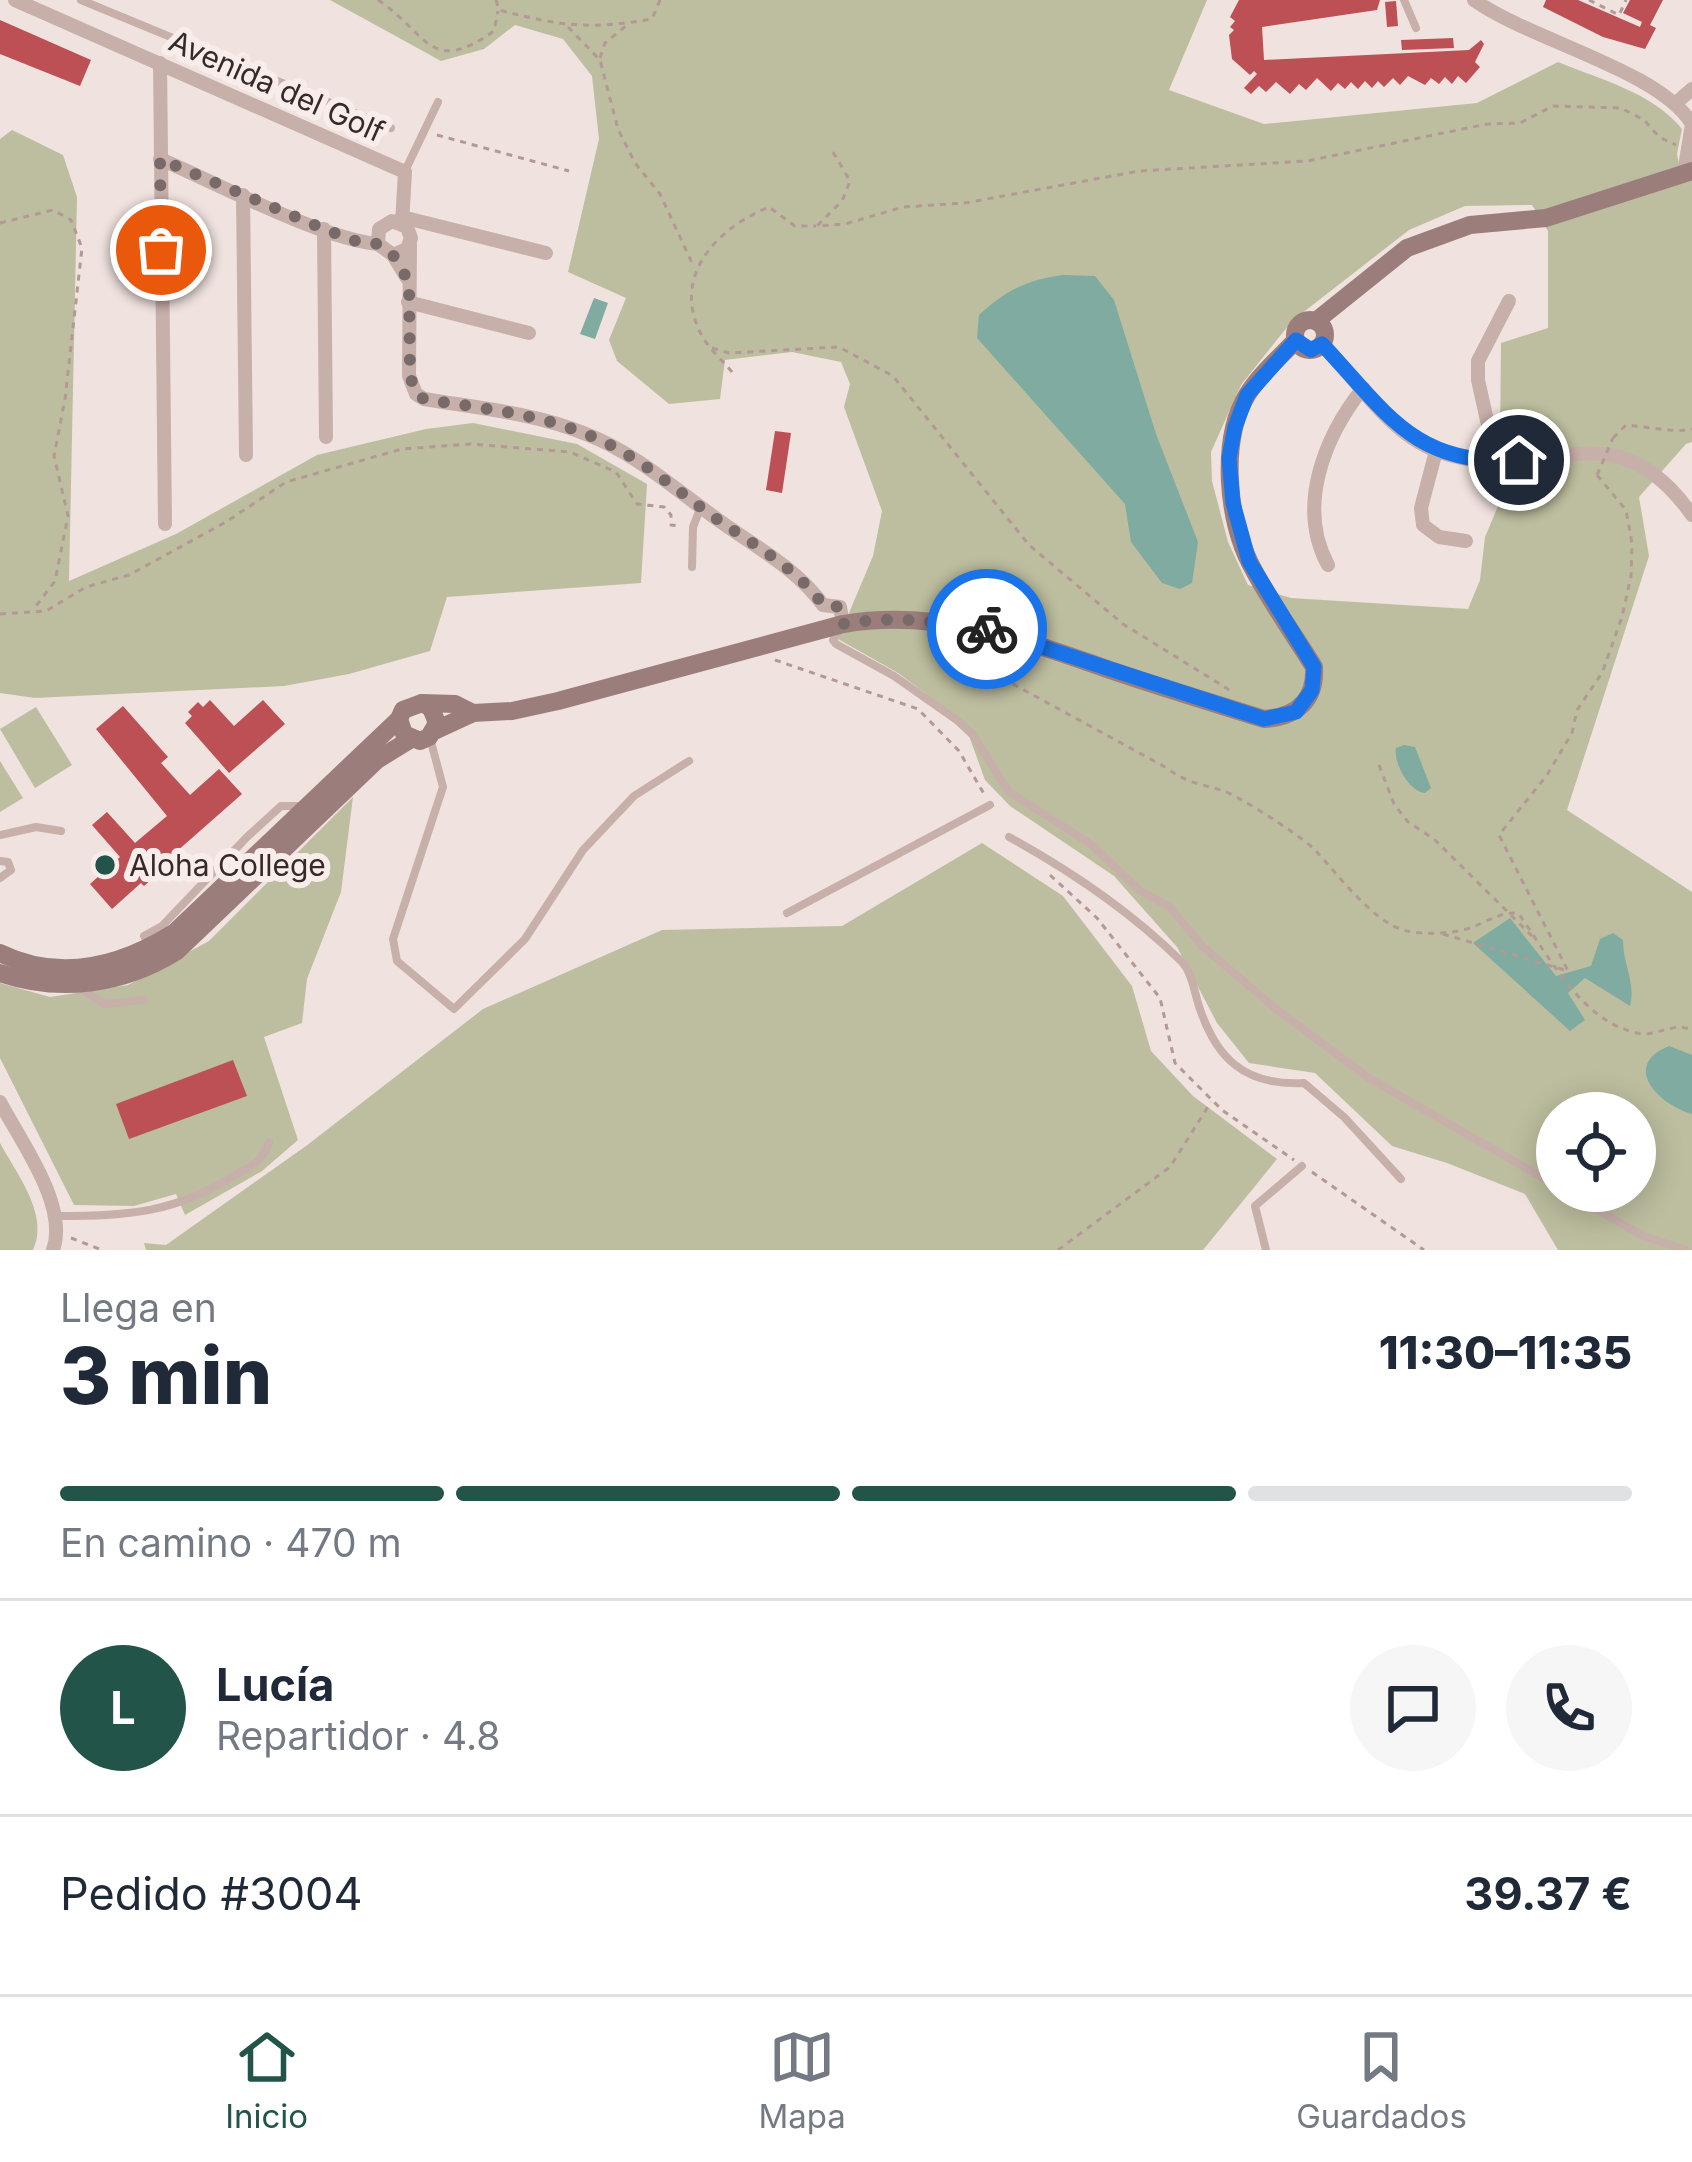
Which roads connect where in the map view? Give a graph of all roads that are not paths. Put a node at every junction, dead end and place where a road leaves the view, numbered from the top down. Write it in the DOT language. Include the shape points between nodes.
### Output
graph roads {
  1 [pos="14,0"];
  2 [pos="81,0"];
  3 [pos="1404,0"];
  4 [pos="1474,0"];
  5 [pos="1416,28"];
  6 [pos="160,63"];
  7 [pos="1692,89"];
  8 [pos="438,102"];
  9 [pos="1676,103"];
  10 [pos="391,128"];
  11 [pos="160,159"];
  12 [pos="405,172"];
  13 [pos="1688,172"];
  14 [pos="243,195"];
  15 [pos="402,220"];
  16 [pos="324,229"];
  17 [pos="378,244"];
  18 [pos="410,244"];
  19 [pos="546,253"];
  20 [pos="393,255"];
  21 [pos="409,282"];
  22 [pos="1509,301"];
  23 [pos="408,302"];
  24 [pos="1316,321"];
  25 [pos="529,333"];
  26 [pos="1296,340"];
  27 [pos="1322,344"];
  28 [pos="1364,388"];
  29 [pos="326,437"];
  30 [pos="1436,451"];
  31 [pos="246,455"];
  32 [pos="1496,461"];
  33 [pos="700,508"];
  34 [pos="1692,515"];
  35 [pos="165,524"];
  36 [pos="1466,541"];
  37 [pos="1328,565"];
  38 [pos="692,567"];
  39 [pos="823,605"];
  40 [pos="843,624"];
  41 [pos="823,631"];
  42 [pos="422,703"];
  43 [pos="473,713"];
  44 [pos="399,719"];
  45 [pos="425,736"];
  46 [pos="689,760"];
  47 [pos="990,805"];
  48 [pos="61,832"];
  49 [pos="0,835"];
  50 [pos="1009,837"];
  51 [pos="0,861"];
  52 [pos="0,878"];
  53 [pos="787,913"];
  54 [pos="0,953"];
  55 [pos="0,973"];
  56 [pos="76,985"];
  57 [pos="144,1000"];
  58 [pos="0,1102"];
  59 [pos="269,1142"];
  60 [pos="1302,1166"];
  61 [pos="1536,1174"];
  62 [pos="1402,1179"];
  63 [pos="1601,1212"];
  64 [pos="57,1216"];
  65 [pos="53,1250"];
  66 [pos="1266,1250"];
  67 [pos="1685,1250"];
  1 -- 6 [label="street, Avenida del Golf"];
  2 -- 10 [label="lane"];
  3 -- 5 [label="lane"];
  4 -- 9 [label="street"];
  6 -- 11 [label="street"];
  6 -- 12 [label="street, Avenida del Golf"];
  7 -- 9 [label="street"];
  8 -- 12 [label="lane"];
  9 -- 13 [label="street" via="1692,124"];
  11 -- 14 [label="street"];
  11 -- 35 [label="street"];
  12 -- 15 [label="street, Avenida del Golf"];
  13 -- 24 [label="street" via="1546,218 1470,225 1407,248"];
  14 -- 16 [label="street"];
  14 -- 31 [label="street"];
  15 -- 17 [label="street" via="383,225"];
  15 -- 18 [label="street, Avenida del Golf"];
  15 -- 19 [label="street"];
  16 -- 17 [label="street"];
  16 -- 29 [label="street"];
  17 -- 20 [label="street"];
  18 -- 20 [label="street"];
  18 -- 21 [label="street, Avenida del Golf"];
  20 -- 21 [label="street"];
  21 -- 23 [label="street, Avenida del Golf"];
  22 -- 32 [label="street" via="1478,361"];
  23 -- 25 [label="street"];
  23 -- 33 [label="street, Avenida del Golf" via="416,394 589,434"];
  24 -- 26 [label="street" via="1303,322"];
  24 -- 27 [label="street"];
  26 -- 27 [label="street" via="1311,350"];
  26 -- 40 [label="street" via="1247,395 1229,458 1249,561 1314,667 1312,690 1296,712 1264,719 992,629 919,619"];
  27 -- 28 [label="street"];
  28 -- 30 [label="street" via="1405,433"];
  28 -- 37 [label="street" via="1336,421 1316,492 1314,520"];
  30 -- 32 [label="street"];
  30 -- 36 [label="street" via="1423,524 1438,537"];
  32 -- 34 [label="street" via="1624,456 1649,469"];
  33 -- 38 [label="lane"];
  33 -- 39 [label="street, Avenida del Golf" via="808,583"];
  39 -- 40 [label="street, Avenida del Golf" via="840,607"];
  39 -- 41 [label="street" via="815,618"];
  40 -- 41 [label="street"];
  40 -- 61 [label="lane" via="836,644 958,721 1008,791 1171,907 1275,1008 1370,1078"];
  41 -- 43 [label="street" via="558,701"];
  42 -- 43 [label="street"];
  42 -- 44 [label="street"];
  42 -- 45 [label="street" via="436,715"];
  43 -- 45 [label="street"];
  44 -- 45 [label="street" via="404,734"];
  44 -- 54 [label="street" via="150,948 69,969"];
  45 -- 46 [label="lane" via="443,787 394,939 397,961 454,1009 525,939 583,850 634,796"];
  45 -- 56 [label="street" via="376,760 177,951 125,976"];
  47 -- 53 [label="lane"];
  48 -- 49 [label="lane" via="36,826"];
  50 -- 62 [label="lane" via="1127,913 1186,965 1208,1035 1238,1070 1275,1084 1304,1083"];
  51 -- 52 [label="lane" via="10,870"];
  55 -- 56 [label="street"];
  56 -- 57 [label="lane" via="104,1004"];
  58 -- 64 [label="street"];
  59 -- 64 [label="lane" via="261,1159 166,1209"];
  60 -- 66 [label="lane" via="1255,1206"];
  63 -- 67 [label="lane"];
  64 -- 65 [label="street"];
}
